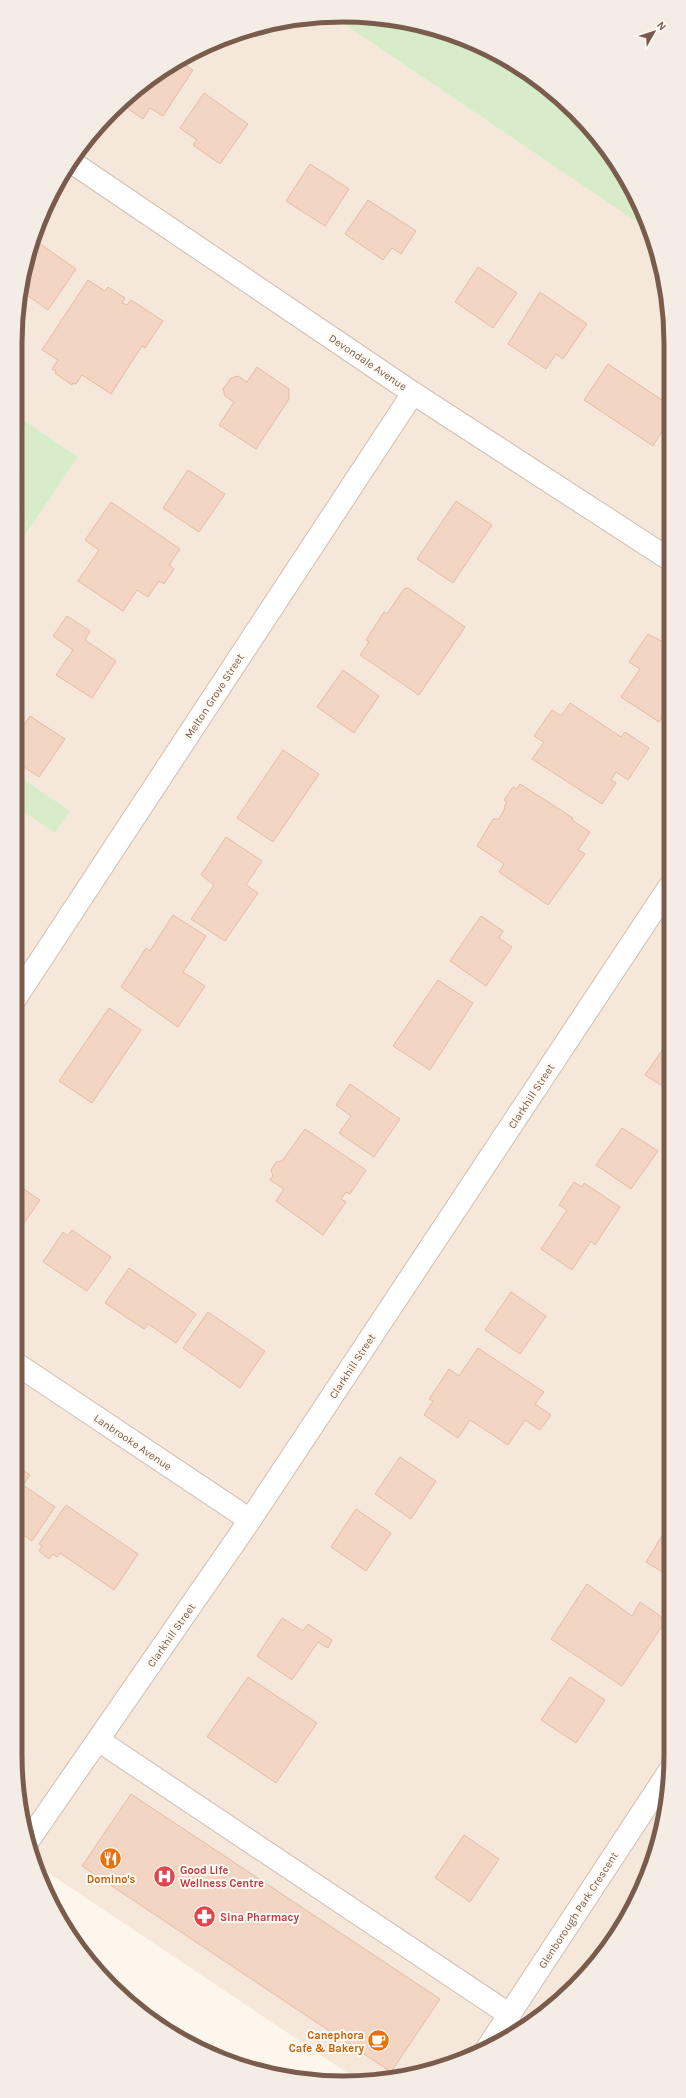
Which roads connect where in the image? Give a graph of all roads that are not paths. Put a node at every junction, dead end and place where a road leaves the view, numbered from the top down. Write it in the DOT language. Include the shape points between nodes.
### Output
graph roads {
  1 [pos="76,165"];
  2 [pos="413,393"];
  3 [pos="664,556"];
  4 [pos="664,895"];
  5 [pos="22,988"];
  6 [pos="22,1368"];
  7 [pos="250,1520"];
  8 [pos="98,1740"];
  9 [pos="662,1782"];
  10 [pos="32,1835"];
  11 [pos="510,2015"];
  12 [pos="494,2038"];
  1 -- 2 [label="street, Devondale Avenue"];
  2 -- 3 [label="street, Devondale Avenue"];
  2 -- 5 [label="street, Melton Grove Street"];
  4 -- 7 [label="street, Clarkhill Street"];
  6 -- 7 [label="street, Lanbrooke Avenue"];
  7 -- 8 [label="street, Clarkhill Street"];
  8 -- 10 [label="street, Clarkhill Street"];
  8 -- 11 [label="street"];
  9 -- 11 [label="street, Glenborough Park Crescent"];
  11 -- 12 [label="street, Glenborough Park Crescent"];
}
